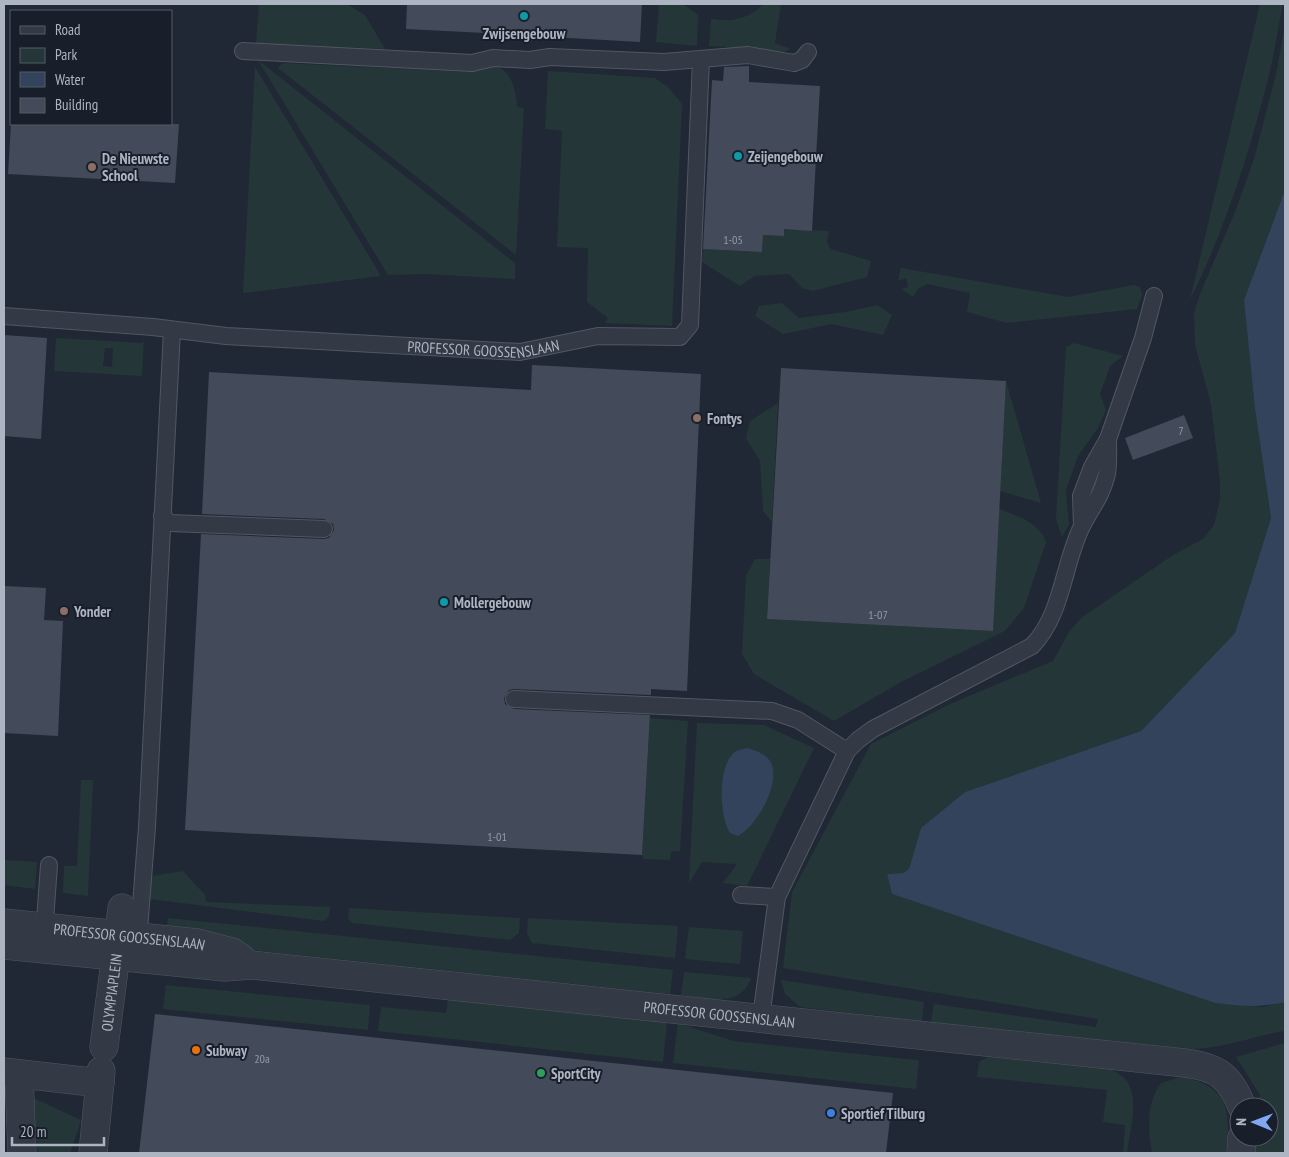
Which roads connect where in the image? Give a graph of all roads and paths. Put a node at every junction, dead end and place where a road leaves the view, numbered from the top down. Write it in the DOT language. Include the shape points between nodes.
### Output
graph roads {
  1 [pos="243,50"];
  2 [pos="808,52"];
  3 [pos="701,59"];
  4 [pos="1154,296"];
  5 [pos="4,316"];
  6 [pos="172,330"];
  7 [pos="162,516"];
  8 [pos="324,529"];
  9 [pos="514,699"];
  10 [pos="847,752"];
  11 [pos="49,865"];
  12 [pos="740,895"];
  13 [pos="777,897"];
  14 [pos="122,908"];
  15 [pos="4,923"];
  16 [pos="44,938"];
  17 [pos="4,945"];
  18 [pos="127,946"];
  19 [pos="762,1018"];
  20 [pos="102,1067"];
  21 [pos="11,1073"];
  22 [pos="1238,1097"];
  23 [pos="22,1153"];
  24 [pos="93,1153"];
  1 -- 3 [label="lane" via="472,63 493,58 530,60 550,57 664,62"];
  2 -- 3 [label="lane" via="802,60 794,63 748,55"];
  3 -- 6 [label="lane, PROFESSOR GOOSSENSLAAN" via="690,325 680,337 598,336 520,352 226,336"];
  4 -- 10 [label="lane" via="1108,439 1081,496 1082,526 1050,619 1032,646 873,729"];
  5 -- 6 [label="lane, PROFESSOR GOOSSENSLAAN"];
  6 -- 7 [label="lane"];
  7 -- 8 [label="lane" via="170,523"];
  7 -- 18 [label="lane" via="147,827"];
  9 -- 10 [label="lane" via="772,711 798,720"];
  10 -- 13 [label="lane"];
  11 -- 16 [label="lane"];
  12 -- 13 [label="lane"];
  13 -- 19 [label="lane"];
  14 -- 18 [label="street, OLYMPIAPLEIN"];
  15 -- 16 [label="street, PROFESSOR GOOSSENSLAAN"];
  16 -- 17 [label="street, PROFESSOR GOOSSENSLAAN"];
  16 -- 18 [label="street, PROFESSOR GOOSSENSLAAN"];
  18 -- 19 [label="street, PROFESSOR GOOSSENSLAAN" via="198,944 232,952 252,965"];
  18 -- 20 [label="street, OLYMPIAPLEIN"];
  19 -- 22 [label="street, PROFESSOR GOOSSENSLAAN" via="1207,1066 1225,1077"];
  20 -- 21 [label="street"];
  20 -- 24 [label="street, OLYMPIAPLEIN"];
  21 -- 23 [label="street"];
}
